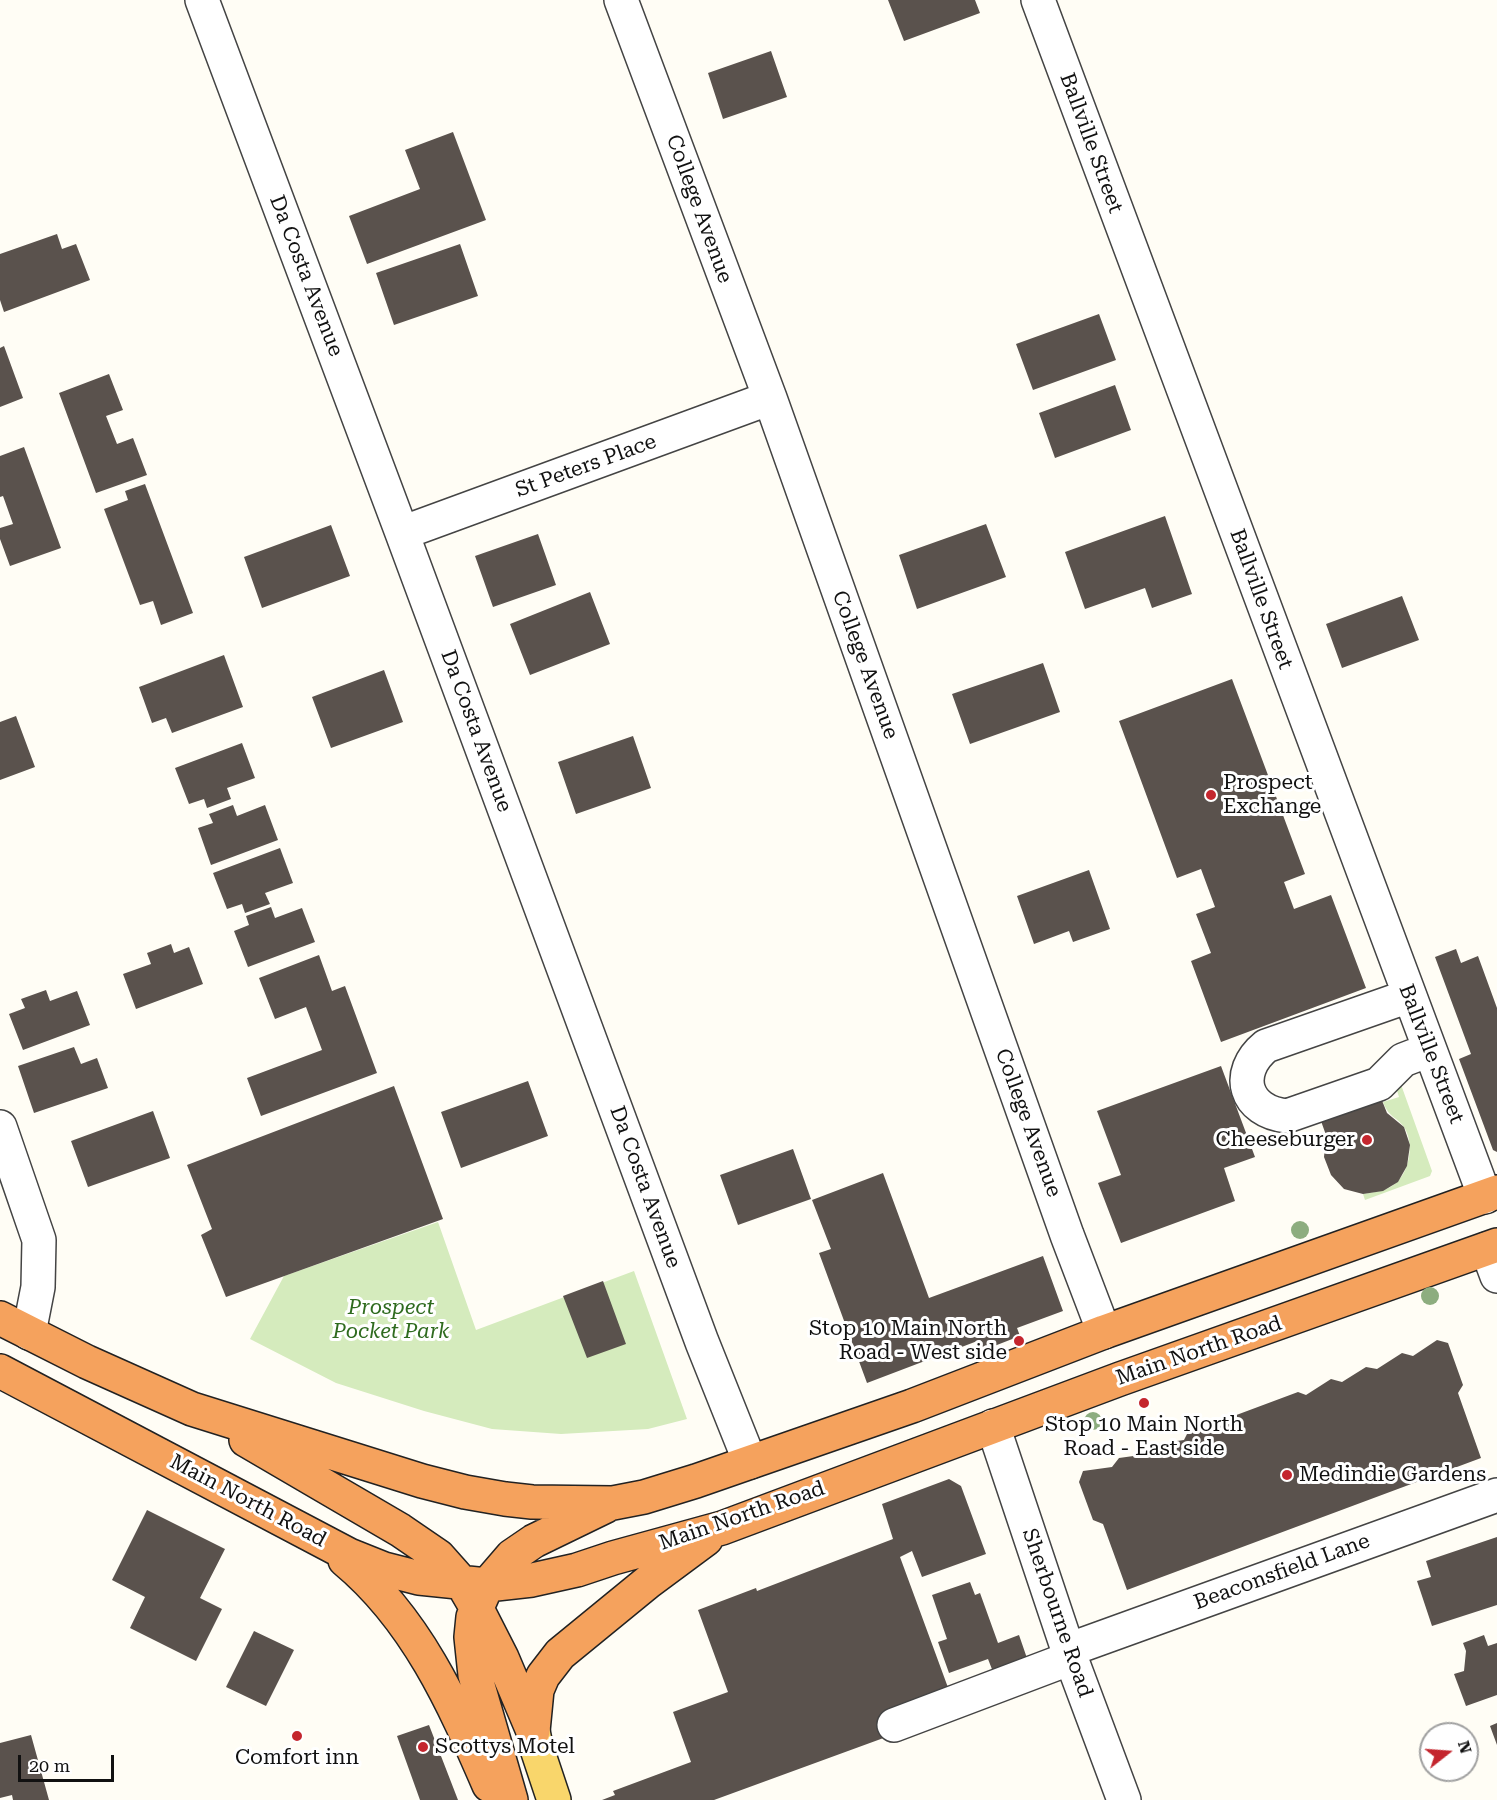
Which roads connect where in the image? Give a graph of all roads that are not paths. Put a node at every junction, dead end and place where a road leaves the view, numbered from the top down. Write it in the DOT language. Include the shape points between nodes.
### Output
graph roads {
  1 [pos="202,0"];
  2 [pos="621,0"];
  3 [pos="1038,0"];
  4 [pos="770,398"];
  5 [pos="402,533"];
  6 [pos="1409,996"];
  7 [pos="1429,1050"];
  8 [pos="0,1127"];
  9 [pos="1491,1194"];
  10 [pos="1494,1257"];
  11 [pos="0,1318"];
  12 [pos="1104,1332"];
  13 [pos="29,1333"];
  14 [pos="0,1371"];
  15 [pos="1120,1379"];
  16 [pos="192,1409"];
  17 [pos="993,1426"];
  18 [pos="750,1462"];
  19 [pos="1497,1495"];
  20 [pos="613,1503"];
  21 [pos="722,1528"];
  22 [pos="313,1535"];
  23 [pos="475,1592"];
  24 [pos="1070,1654"];
  25 [pos="894,1725"];
  26 [pos="533,1731"];
  27 [pos="495,1800"];
  28 [pos="511,1800"];
  29 [pos="554,1800"];
  30 [pos="1124,1800"];
  1 -- 5 [label="street, Da Costa Avenue"];
  2 -- 4 [label="street, College Avenue"];
  3 -- 6 [label="street, Ballville Street"];
  4 -- 5 [label="street, St Peters Place"];
  4 -- 12 [label="street, College Avenue"];
  5 -- 18 [label="street, Da Costa Avenue"];
  6 -- 7 [label="street, Ballville Street"];
  6 -- 7 [label="street" via="1266,1046 1249,1065 1248,1090 1263,1110 1287,1116 1379,1084 1403,1060"];
  7 -- 9 [label="street, Ballville Street"];
  8 -- 13 [label="street" via="39,1240 38,1287"];
  9 -- 12 [label="highway"];
  10 -- 15 [label="highway, Main North Road"];
  11 -- 13 [label="highway"];
  12 -- 15 [label="highway"];
  12 -- 18 [label="highway" via="912,1406"];
  13 -- 16 [label="highway"];
  14 -- 22 [label="highway, Main North Road"];
  15 -- 17 [label="highway, Main North Road"];
  16 -- 20 [label="highway" via="465,1492 532,1502"];
  16 -- 23 [label="highway" via="400,1530 438,1556"];
  17 -- 21 [label="highway, Main North Road"];
  17 -- 24 [label="street, Sherbourne Road"];
  18 -- 20 [label="highway" via="644,1497"];
  19 -- 24 [label="street, Beaconsfield Lane"];
  20 -- 23 [label="highway" via="523,1548"];
  21 -- 23 [label="highway, Main North Road" via="570,1572"];
  21 -- 26 [label="highway" via="560,1654 537,1690"];
  22 -- 23 [label="highway, Main North Road" via="384,1569"];
  22 -- 27 [label="highway" via="358,1571 406,1627 452,1701"];
  23 -- 26 [label="highway"];
  23 -- 28 [label="highway" via="471,1637 475,1675"];
  24 -- 25 [label="street, Beaconsfield Lane"];
  24 -- 30 [label="street, Sherbourne Road"];
  26 -- 29 [label="main road"];
}
